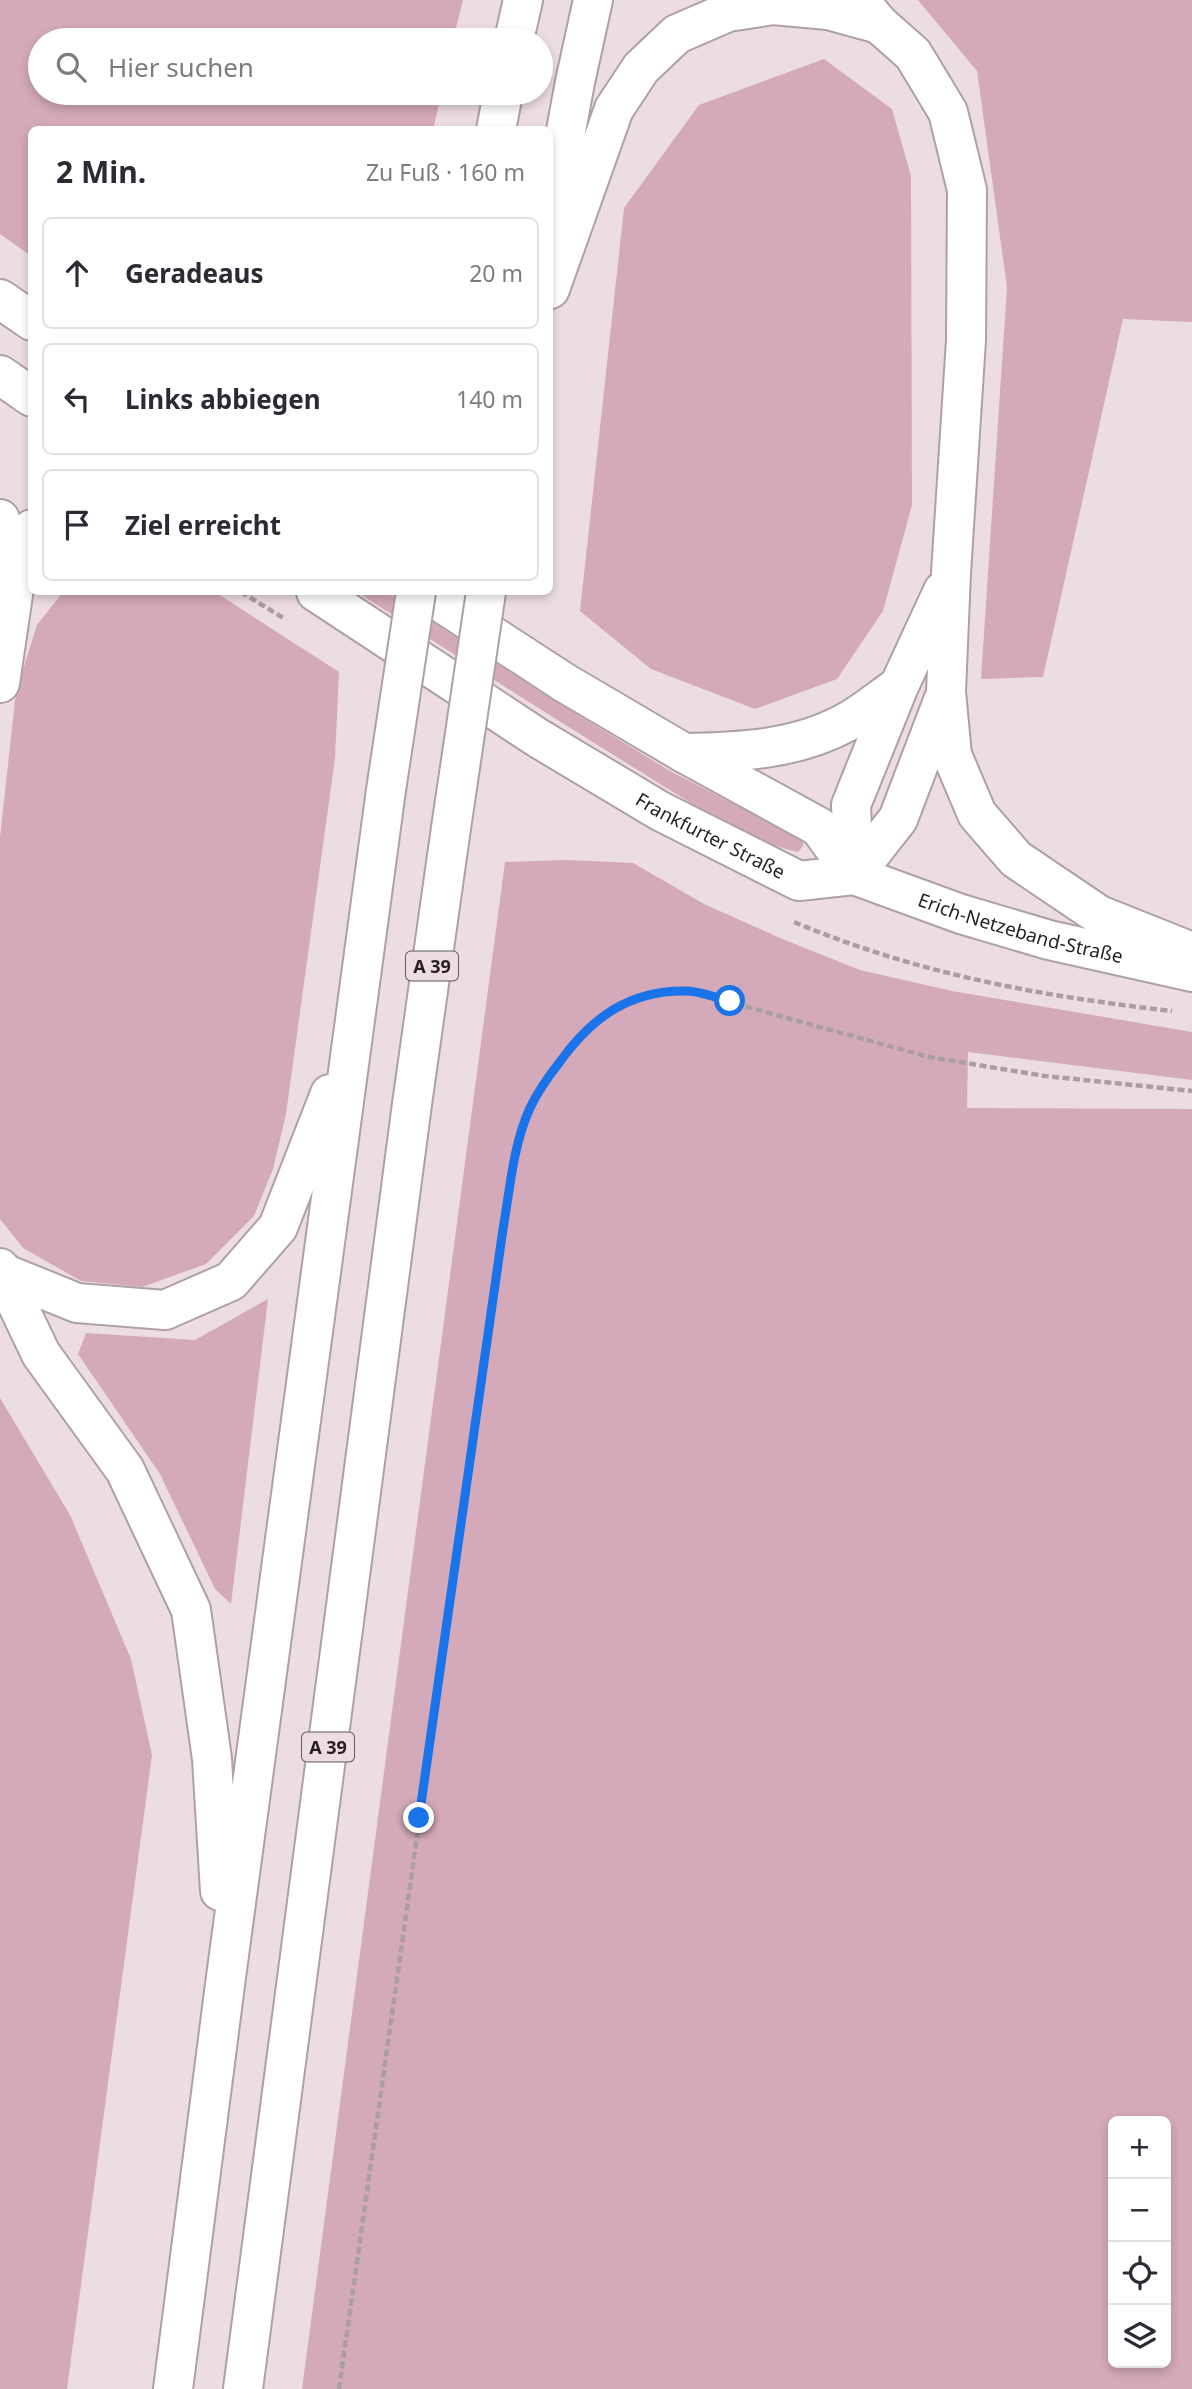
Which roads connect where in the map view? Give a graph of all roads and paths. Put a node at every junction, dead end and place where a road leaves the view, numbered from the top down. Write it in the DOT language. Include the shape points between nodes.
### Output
graph roads {
  1 [pos="523,0"];
  2 [pos="593,0"];
  3 [pos="869,12"];
  4 [pos="517,28"];
  5 [pos="501,105"];
  6 [pos="497,126"];
  7 [pos="553,201"];
  8 [pos="553,281"];
  9 [pos="0,299"];
  10 [pos="28,318"];
  11 [pos="0,375"];
  12 [pos="28,394"];
  13 [pos="0,519"];
  14 [pos="28,541"];
  15 [pos="951,573"];
  16 [pos="15,581"];
  17 [pos="321,595"];
  18 [pos="416,595"];
  19 [pos="430,595"];
  20 [pos="486,595"];
  21 [pos="0,683"];
  22 [pos="899,686"];
  23 [pos="946,692"];
  24 [pos="684,753"];
  25 [pos="854,874"];
  26 [pos="839,941"];
  27 [pos="1192,952"];
  28 [pos="1192,972"];
  29 [pos="1182,1012"];
  30 [pos="352,1036"];
  31 [pos="1192,1091"];
  32 [pos="1,1270"];
  33 [pos="226,1976"];
  34 [pos="173,2389"];
  35 [pos="243,2389"];
  36 [pos="339,2389"];
  1 -- 4 [label="main road"];
  2 -- 7 [label="main road"];
  3 -- 8 [label="main road" via="773,5 728,12 677,34 641,68 614,109"];
  3 -- 15 [label="main road" via="913,54 948,112 967,190 966,340"];
  5 -- 6 [label="main road"];
  9 -- 10 [label="main road"];
  11 -- 12 [label="main road"];
  13 -- 16 [label="main road"];
  14 -- 16 [label="main road"];
  15 -- 22 [label="main road"];
  15 -- 23 [label="main road"];
  16 -- 21 [label="main road"];
  17 -- 25 [label="main road, Frankfurter Straße" via="538,738 660,811 799,881"];
  18 -- 30 [label="main road, bridge"];
  19 -- 24 [label="main road"];
  20 -- 35 [label="main road, A 39, bridge" via="412,1104"];
  22 -- 24 [label="main road" via="845,723 798,741 758,749"];
  22 -- 25 [label="main road" via="851,805"];
  23 -- 25 [label="main road" via="898,819"];
  23 -- 27 [label="main road" via="957,767 977,814 1016,859 1100,915"];
  24 -- 25 [label="main road" via="819,827"];
  25 -- 28 [label="main road, Erich-Netzeband-Straße" via="961,914 1049,940"];
  26 -- 29 [label="path" via="996,986"];
  30 -- 32 [label="main road" via="278,1227 231,1281 165,1310 77,1303"];
  30 -- 33 [label="main road"];
  31 -- 36 [label="path" via="1045,1076 929,1057 689,991 650,994 623,1003 577,1038 552,1072 530,1109 517,1146 503,1229"];
  32 -- 33 [label="main road" via="41,1354 125,1470 191,1610 212,1759"];
  33 -- 34 [label="main road"];
}
